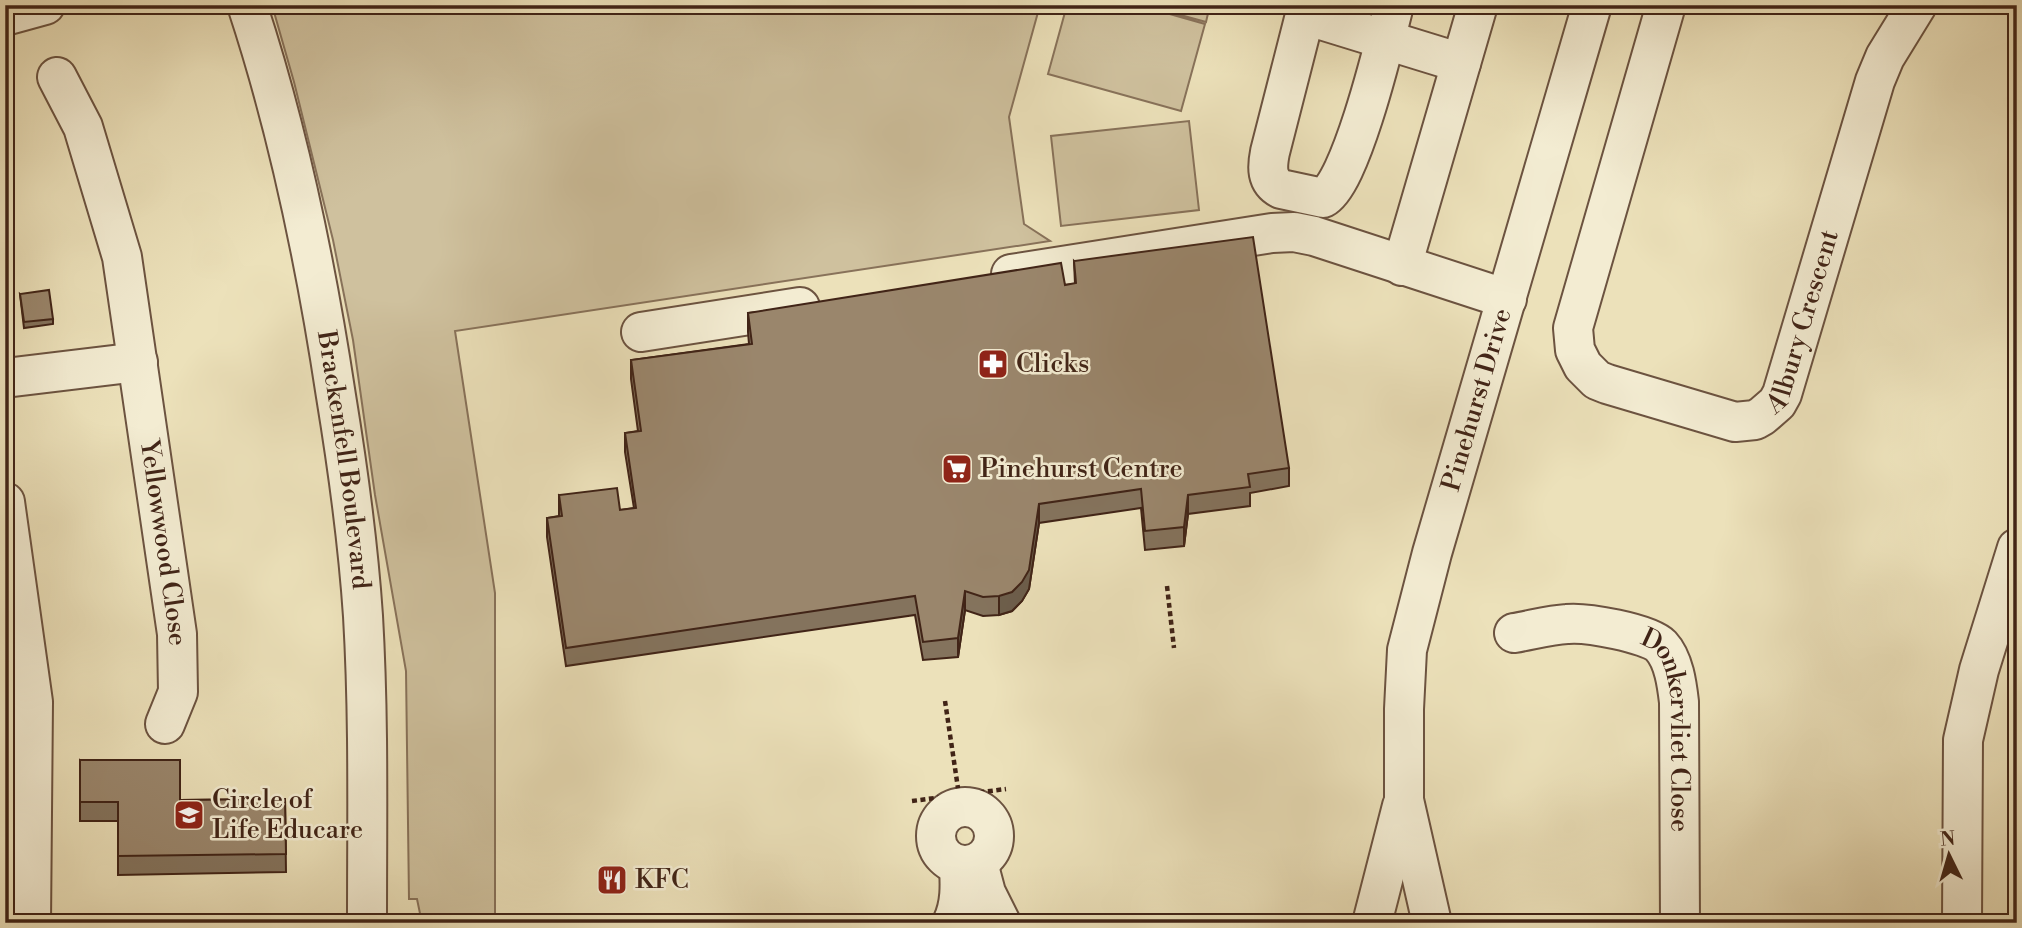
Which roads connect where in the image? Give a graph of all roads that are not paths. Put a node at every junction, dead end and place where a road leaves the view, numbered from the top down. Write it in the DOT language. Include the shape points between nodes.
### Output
graph roads {
  1 [pos="45,5"];
  2 [pos="247,5"];
  3 [pos="1478,5"];
  4 [pos="1591,5"];
  5 [pos="1666,5"];
  6 [pos="1917,5"];
  7 [pos="1306,10"];
  8 [pos="5,16"];
  9 [pos="1389,23"];
  10 [pos="1461,63"];
  11 [pos="57,78"];
  12 [pos="1402,266"];
  13 [pos="970,280"];
  14 [pos="1507,299"];
  15 [pos="833,302"];
  16 [pos="641,332"];
  17 [pos="136,354"];
  18 [pos="5,363"];
  19 [pos="5,378"];
  20 [pos="5,502"];
  21 [pos="2017,548"];
  22 [pos="2006,625"];
  23 [pos="1514,633"];
  24 [pos="165,724"];
  25 [pos="1404,800"];
  26 [pos="968,864"];
  27 [pos="31,923"];
  28 [pos="367,923"];
  29 [pos="952,923"];
  30 [pos="1001,923"];
  31 [pos="1372,923"];
  32 [pos="1432,923"];
  33 [pos="1680,923"];
  34 [pos="1962,923"];
  1 -- 8 [label="street"];
  2 -- 28 [label="street, Brackenfell Boulevard" via="300,197 327,331 352,497 366,687"];
  3 -- 10 [label="street"];
  4 -- 14 [label="street, Pinehurst Drive"];
  5 -- 6 [label="street, Albury Crescent" via="1573,328 1573,342 1583,366 1597,380 1745,422 1762,416 1782,394 1875,81"];
  7 -- 9 [label="street"];
  7 -- 9 [label="street" via="1268,165 1270,180 1280,189 1323,198 1336,185 1350,156"];
  9 -- 10 [label="street"];
  10 -- 12 [label="street"];
  11 -- 17 [label="street, Yellowwood Close" via="83,127 122,257"];
  12 -- 13 [label="street" via="1294,232"];
  12 -- 14 [label="street"];
  14 -- 25 [label="street, Pinehurst Drive" via="1407,650"];
  15 -- 16 [label="street"];
  17 -- 18 [label="street"];
  17 -- 19 [label="street"];
  17 -- 24 [label="street, Yellowwood Close" via="177,634 178,692"];
  20 -- 27 [label="street" via="33,702"];
  21 -- 22 [label="street"];
  22 -- 34 [label="street" via="1979,670 1963,740"];
  23 -- 33 [label="street, Donkervliet Close" via="1570,623 1649,638 1663,649 1679,702"];
  25 -- 31 [label="street, Pinehurst Drive"];
  25 -- 32 [label="street, Pinehurst Drive"];
  26 -- 26 [label="street" via="949,861 941,854 935,835 961,808 993,826 989,854"];
  26 -- 29 [label="street"];
  26 -- 30 [label="street"];
}
